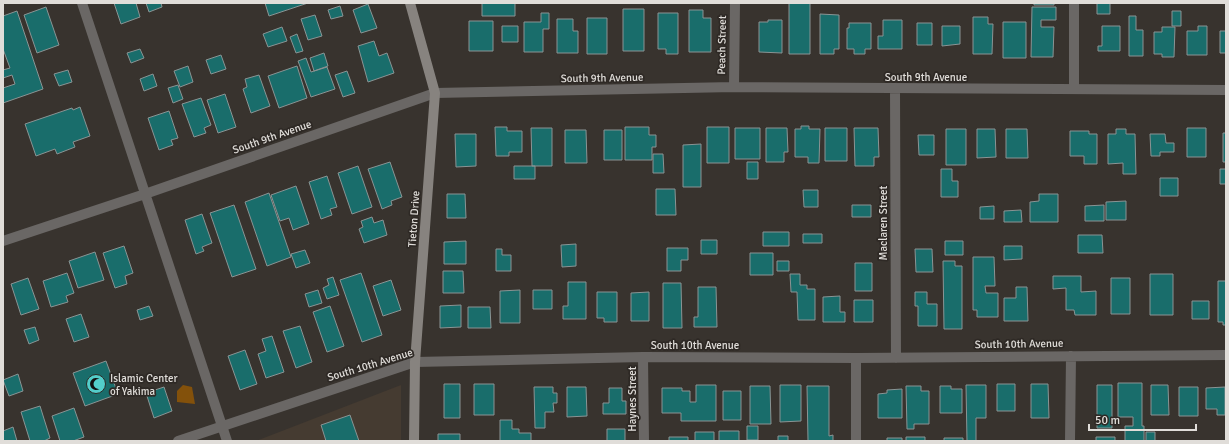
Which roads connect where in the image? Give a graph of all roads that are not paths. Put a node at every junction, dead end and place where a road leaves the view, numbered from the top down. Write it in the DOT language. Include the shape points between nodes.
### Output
graph roads {
  1 [pos="82,3"];
  2 [pos="410,3"];
  3 [pos="735,3"];
  4 [pos="1074,3"];
  5 [pos="734,87"];
  6 [pos="895,89"];
  7 [pos="1074,89"];
  8 [pos="1226,90"];
  9 [pos="435,93"];
  10 [pos="145,194"];
  11 [pos="3,241"];
  12 [pos="1071,356"];
  13 [pos="1226,356"];
  14 [pos="643,357"];
  15 [pos="856,358"];
  16 [pos="896,358"];
  17 [pos="415,362"];
  18 [pos="223,426"];
  19 [pos="178,441"];
  20 [pos="227,441"];
  21 [pos="414,441"];
  22 [pos="644,441"];
  23 [pos="856,441"];
  24 [pos="1070,441"];
  1 -- 10 [label="street"];
  2 -- 9 [label="main road, Tieton Drive"];
  3 -- 5 [label="street, Peach Street"];
  4 -- 7 [label="street"];
  5 -- 6 [label="street, South 9th Avenue"];
  5 -- 9 [label="street, South 9th Avenue"];
  6 -- 7 [label="street, South 9th Avenue"];
  6 -- 16 [label="street, Maclaren Street"];
  7 -- 8 [label="street, South 9th Avenue"];
  9 -- 10 [label="street, South 9th Avenue"];
  9 -- 17 [label="main road, Tieton Drive"];
  10 -- 11 [label="street, South 9th Avenue"];
  10 -- 18 [label="street"];
  12 -- 13 [label="street, South 10th Avenue"];
  12 -- 16 [label="street, South 10th Avenue"];
  12 -- 24 [label="street"];
  14 -- 15 [label="street, South 10th Avenue"];
  14 -- 17 [label="street, South 10th Avenue"];
  14 -- 22 [label="street, Haynes Street"];
  15 -- 16 [label="street, South 10th Avenue"];
  15 -- 23 [label="street"];
  17 -- 18 [label="street, South 10th Avenue"];
  17 -- 21 [label="main road, Tieton Drive"];
  18 -- 19 [label="street, South 10th Avenue"];
  18 -- 20 [label="street"];
}
